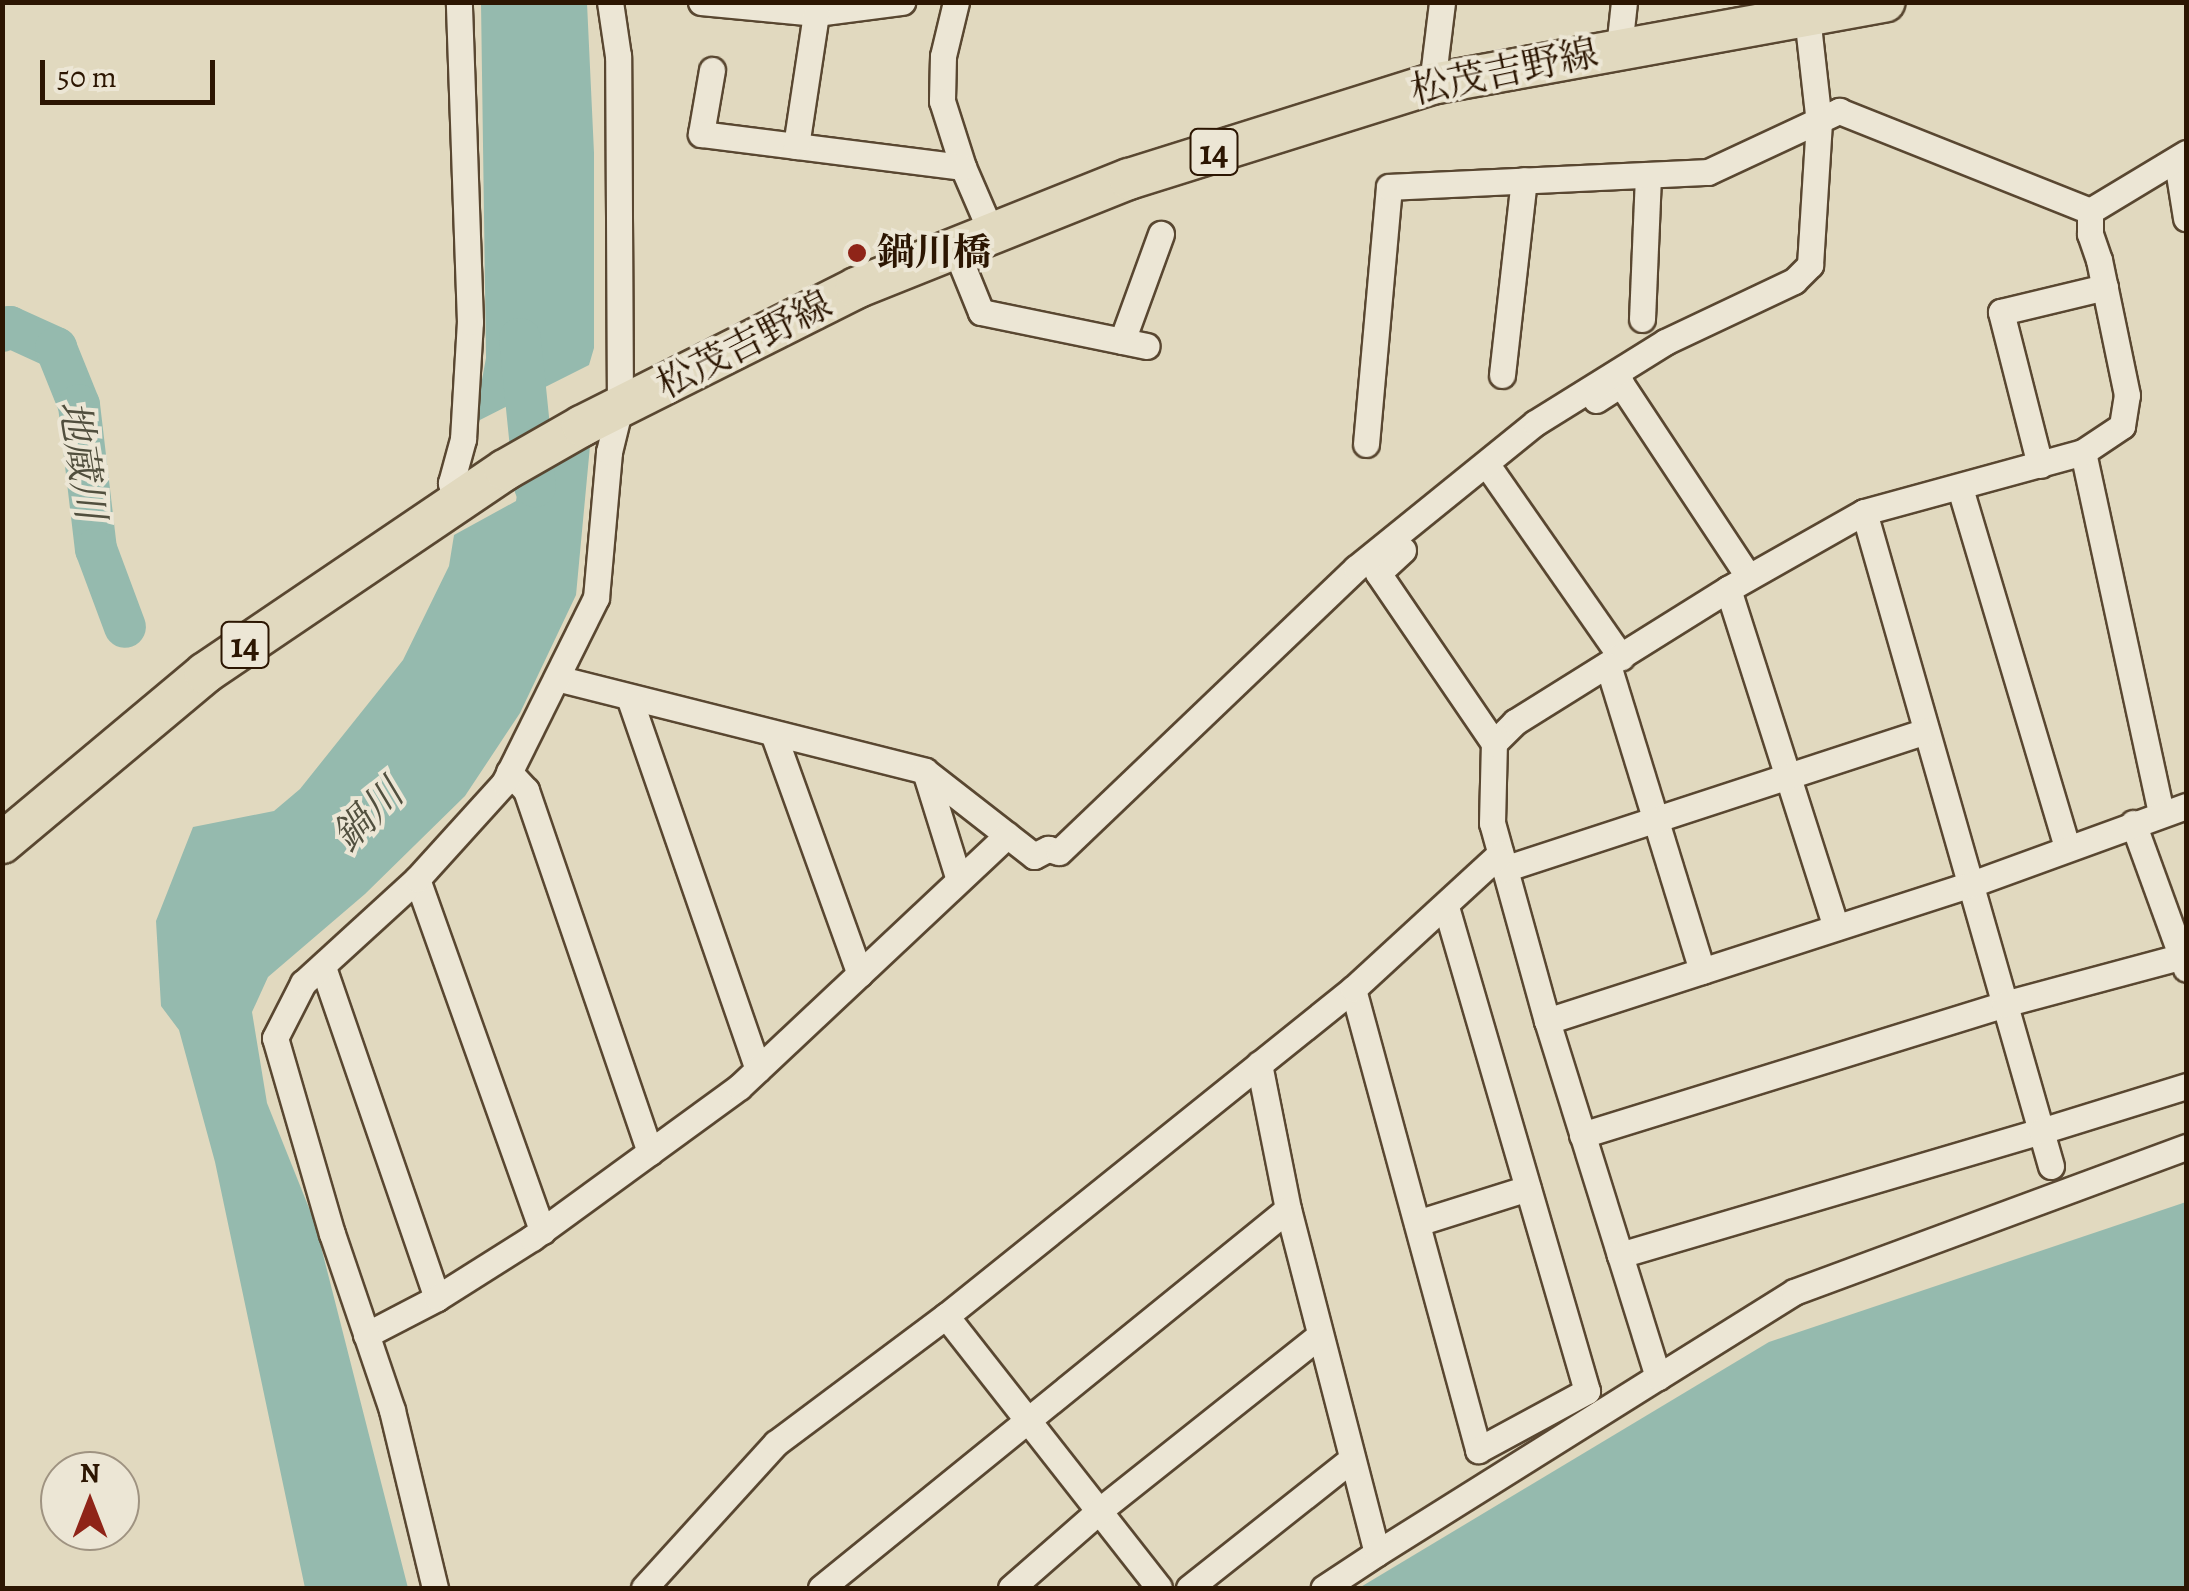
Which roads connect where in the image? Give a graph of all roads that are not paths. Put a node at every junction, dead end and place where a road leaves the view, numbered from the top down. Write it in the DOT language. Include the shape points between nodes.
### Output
graph roads {
  1 [pos="459,2"];
  2 [pos="636,2"];
  3 [pos="701,2"];
  4 [pos="956,2"];
  5 [pos="1442,2"];
  6 [pos="1624,2"];
  7 [pos="1884,2"];
  8 [pos="900,3"];
  9 [pos="612,11"];
  10 [pos="816,13"];
  11 [pos="1808,16"];
  12 [pos="1619,48"];
  13 [pos="712,70"];
  14 [pos="1432,84"];
  15 [pos="1819,123"];
  16 [pos="796,146"];
  17 [pos="2183,161"];
  18 [pos="963,167"];
  19 [pos="1648,174"];
  20 [pos="1524,180"];
  21 [pos="2090,210"];
  22 [pos="2186,218"];
  23 [pos="1161,234"];
  24 [pos="974,241"];
  25 [pos="2105,286"];
  26 [pos="1642,319"];
  27 [pos="1502,375"];
  28 [pos="620,407"];
  29 [pos="1366,444"];
  30 [pos="2082,452"];
  31 [pos="2040,464"];
  32 [pos="1492,472"];
  33 [pos="1960,488"];
  34 [pos="456,503"];
  35 [pos="1864,512"];
  36 [pos="1738,583"];
  37 [pos="1615,661"];
  38 [pos="560,679"];
  39 [pos="629,696"];
  40 [pos="1926,731"];
  41 [pos="773,733"];
  42 [pos="1494,743"];
  43 [pos="509,772"];
  44 [pos="925,772"];
  45 [pos="1789,778"];
  46 [pos="2186,806"];
  47 [pos="2161,813"];
  48 [pos="1655,817"];
  49 [pos="2133,823"];
  50 [pos="1006,835"];
  51 [pos="2,843"];
  52 [pos="2067,848"];
  53 [pos="1502,862"];
  54 [pos="417,880"];
  55 [pos="959,880"];
  56 [pos="1969,885"];
  57 [pos="1446,906"];
  58 [pos="1836,927"];
  59 [pos="2185,962"];
  60 [pos="324,967"];
  61 [pos="1702,971"];
  62 [pos="860,974"];
  63 [pos="1352,989"];
  64 [pos="2004,1004"];
  65 [pos="1547,1021"];
  66 [pos="1260,1064"];
  67 [pos="758,1069"];
  68 [pos="2186,1086"];
  69 [pos="2042,1131"];
  70 [pos="1582,1135"];
  71 [pos="2186,1147"];
  72 [pos="650,1152"];
  73 [pos="2051,1166"];
  74 [pos="1528,1188"];
  75 [pos="1288,1209"];
  76 [pos="1417,1224"];
  77 [pos="542,1231"];
  78 [pos="1620,1256"];
  79 [pos="437,1298"];
  80 [pos="946,1316"];
  81 [pos="366,1335"];
  82 [pos="1319,1336"];
  83 [pos="1658,1377"];
  84 [pos="1030,1422"];
  85 [pos="1352,1458"];
  86 [pos="1100,1510"];
  87 [pos="1377,1553"];
  88 [pos="435,1588"];
  89 [pos="644,1588"];
  90 [pos="821,1588"];
  91 [pos="1012,1588"];
  92 [pos="1158,1588"];
  93 [pos="1189,1588"];
  94 [pos="1324,1588"];
  1 -- 34 [label="street" via="470,322 463,439 450,483"];
  2 -- 9 [label="street"];
  3 -- 10 [label="street"];
  4 -- 18 [label="street" via="943,56 942,101"];
  5 -- 14 [label="street"];
  6 -- 12 [label="street"];
  7 -- 11 [label="main road, 松茂吉野線 / 14"];
  8 -- 10 [label="street"];
  9 -- 28 [label="street" via="620,110"];
  10 -- 16 [label="street"];
  11 -- 12 [label="main road, 松茂吉野線 / 14"];
  11 -- 15 [label="street"];
  12 -- 14 [label="main road, 松茂吉野線 / 14"];
  13 -- 16 [label="street" via="701,134"];
  14 -- 24 [label="main road, 松茂吉野線 / 14" via="1130,179"];
  15 -- 19 [label="street" via="1708,172"];
  15 -- 21 [label="street" via="1839,111"];
  15 -- 50 [label="street" via="1810,264 1794,281 1664,342 1535,423 1356,568 1060,852 1048,848 1034,856"];
  16 -- 18 [label="street"];
  17 -- 21 [label="street"];
  17 -- 22 [label="street"];
  18 -- 24 [label="street"];
  19 -- 20 [label="street"];
  19 -- 26 [label="street"];
  20 -- 27 [label="street"];
  20 -- 29 [label="street" via="1389,187"];
  21 -- 25 [label="street"];
  23 -- 24 [label="street" via="1134,344 981,312"];
  24 -- 28 [label="main road, 松茂吉野線 / 14" via="856,288"];
  25 -- 30 [label="street" via="2127,396 2122,426"];
  25 -- 31 [label="street" via="2001,312"];
  28 -- 34 [label="main road, 松茂吉野線 / 14"];
  28 -- 38 [label="street" via="600,582"];
  30 -- 31 [label="street"];
  30 -- 47 [label="street"];
  31 -- 33 [label="street"];
  32 -- 36 [label="street" via="1621,384"];
  32 -- 37 [label="street"];
  32 -- 42 [label="street" via="1378,572"];
  33 -- 35 [label="street"];
  33 -- 52 [label="street"];
  34 -- 51 [label="main road, 松茂吉野線 / 14" via="205,673"];
  35 -- 36 [label="street"];
  35 -- 40 [label="street"];
  36 -- 37 [label="street"];
  36 -- 45 [label="street"];
  37 -- 42 [label="street" via="1515,722"];
  37 -- 48 [label="street"];
  38 -- 39 [label="street"];
  38 -- 43 [label="street"];
  39 -- 41 [label="street"];
  39 -- 67 [label="street"];
  40 -- 45 [label="street"];
  40 -- 56 [label="street"];
  41 -- 44 [label="street"];
  41 -- 62 [label="street"];
  42 -- 53 [label="street" via="1492,823"];
  43 -- 54 [label="street"];
  43 -- 72 [label="street" via="526,790"];
  44 -- 50 [label="street"];
  44 -- 55 [label="street"];
  45 -- 48 [label="street"];
  45 -- 58 [label="street"];
  46 -- 47 [label="street"];
  47 -- 49 [label="street"];
  48 -- 53 [label="street"];
  48 -- 61 [label="street"];
  49 -- 52 [label="street"];
  49 -- 59 [label="street"];
  50 -- 55 [label="street"];
  52 -- 56 [label="street"];
  53 -- 57 [label="street"];
  53 -- 65 [label="street"];
  54 -- 60 [label="street"];
  54 -- 77 [label="street"];
  55 -- 62 [label="street"];
  56 -- 58 [label="street"];
  56 -- 64 [label="street"];
  57 -- 63 [label="street"];
  57 -- 74 [label="street"];
  58 -- 61 [label="street"];
  59 -- 64 [label="street"];
  60 -- 79 [label="street"];
  60 -- 81 [label="street" via="303,983 275,1038"];
  61 -- 65 [label="street"];
  62 -- 67 [label="street"];
  63 -- 66 [label="street"];
  63 -- 76 [label="street"];
  64 -- 69 [label="street"];
  64 -- 70 [label="street"];
  65 -- 70 [label="street"];
  66 -- 75 [label="street"];
  66 -- 80 [label="street"];
  67 -- 72 [label="street"];
  68 -- 69 [label="street"];
  69 -- 73 [label="street"];
  69 -- 78 [label="street"];
  70 -- 78 [label="street"];
  71 -- 83 [label="street" via="1794,1292"];
  72 -- 77 [label="street"];
  74 -- 76 [label="street"];
  74 -- 76 [label="street" via="1586,1391 1478,1450"];
  75 -- 82 [label="street"];
  75 -- 84 [label="street"];
  77 -- 79 [label="street"];
  78 -- 83 [label="street"];
  79 -- 81 [label="street"];
  80 -- 84 [label="street"];
  80 -- 89 [label="street" via="776,1443"];
  81 -- 88 [label="street" via="392,1410"];
  82 -- 85 [label="street"];
  82 -- 86 [label="street"];
  83 -- 87 [label="street"];
  84 -- 86 [label="street"];
  84 -- 90 [label="street"];
  85 -- 87 [label="street"];
  85 -- 93 [label="street"];
  86 -- 91 [label="street"];
  86 -- 92 [label="street"];
  87 -- 94 [label="street"];
}
